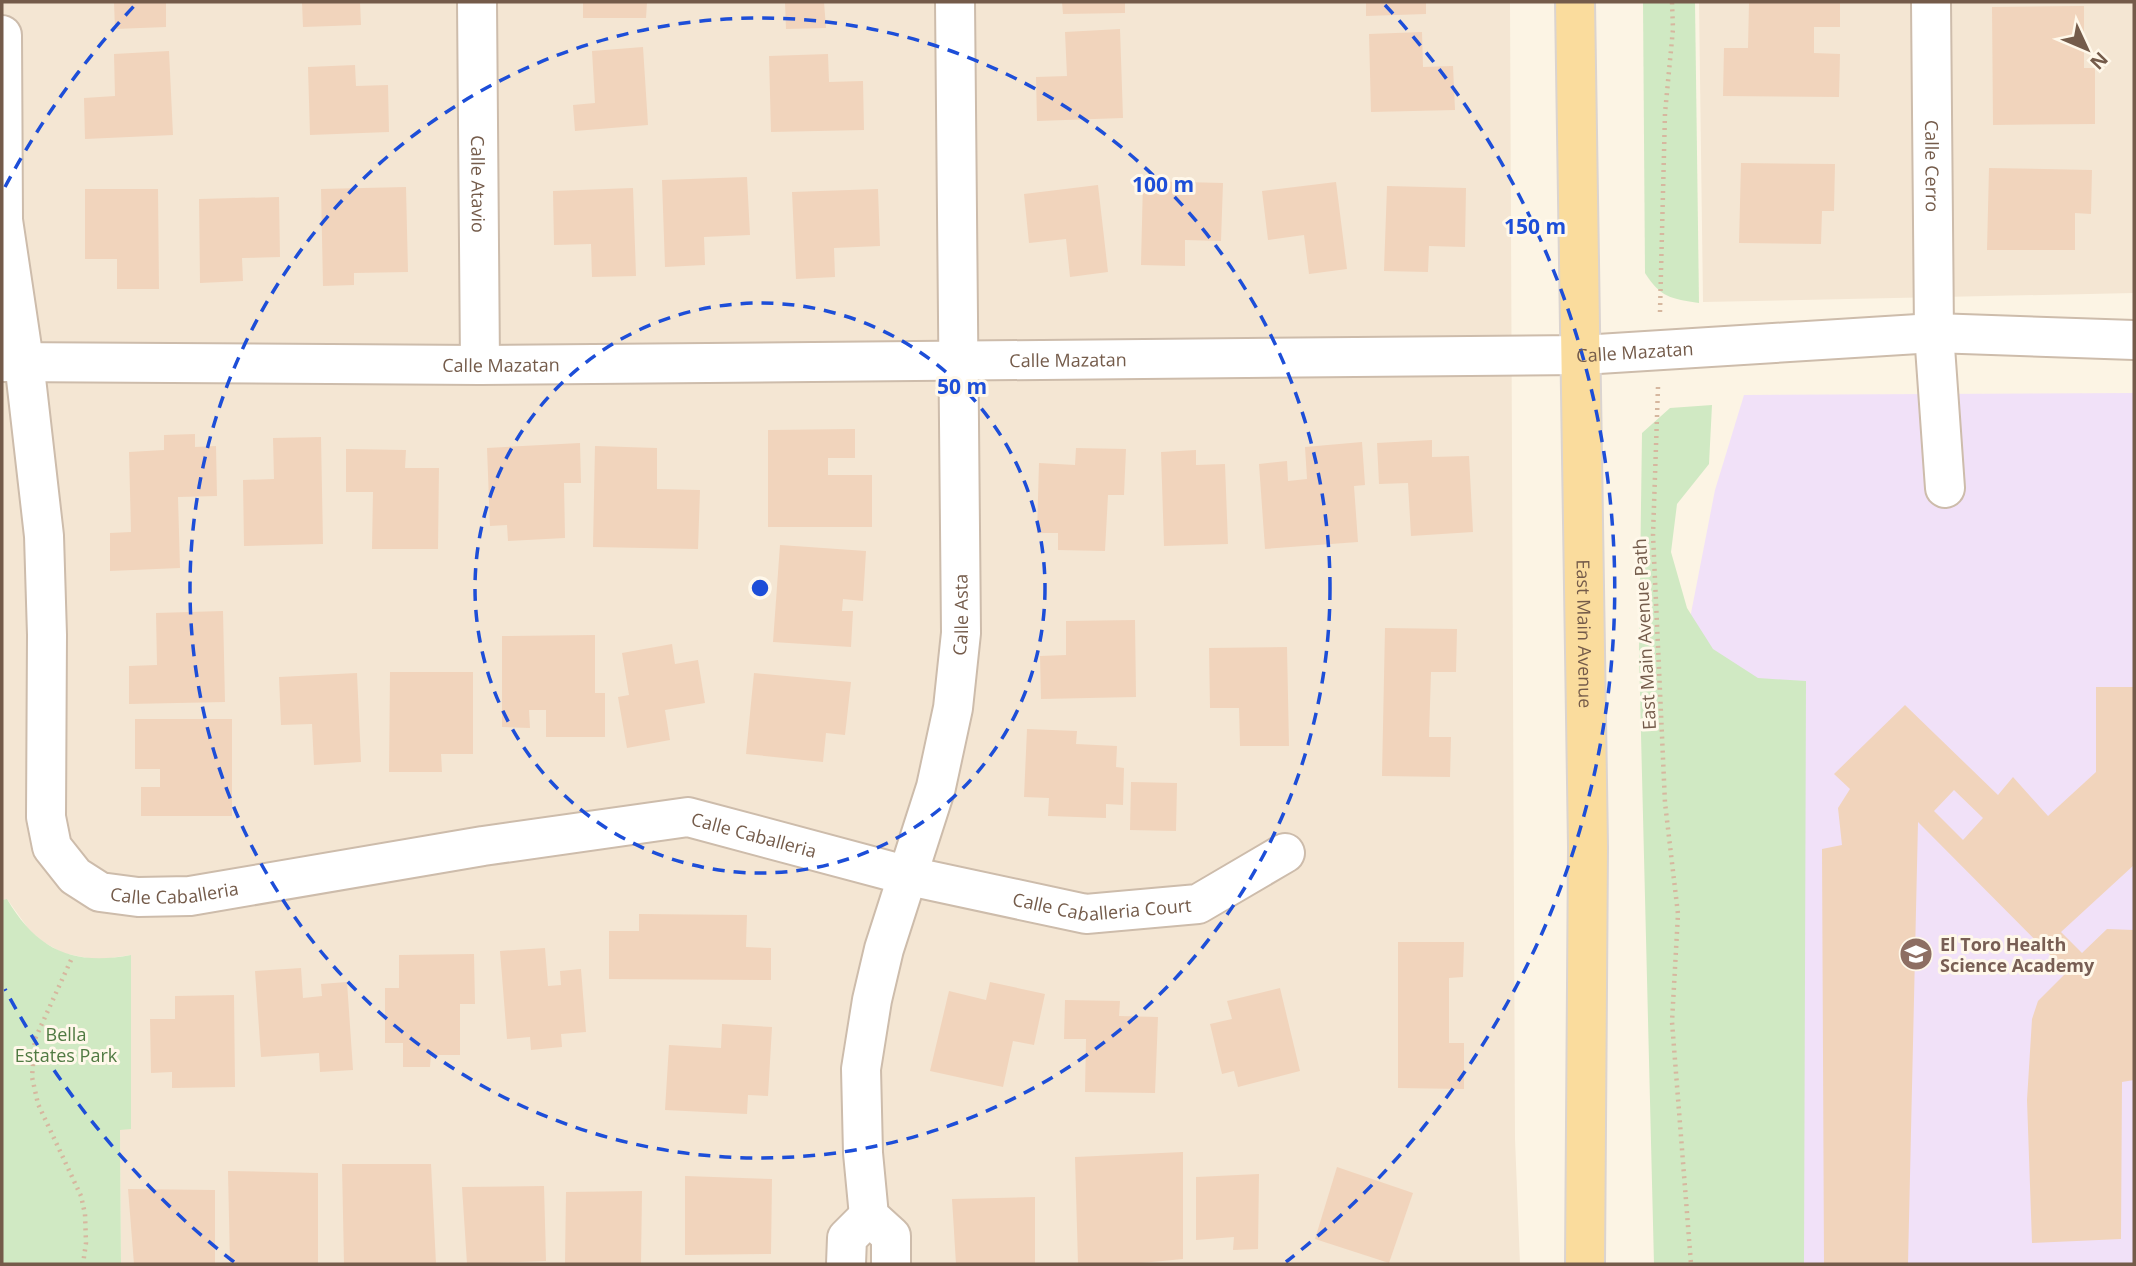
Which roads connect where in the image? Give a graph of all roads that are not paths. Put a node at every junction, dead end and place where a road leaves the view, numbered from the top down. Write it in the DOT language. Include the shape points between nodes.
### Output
graph roads {
  1 [pos="477,2"];
  2 [pos="955,2"];
  3 [pos="1575,2"];
  4 [pos="1931,2"];
  5 [pos="2,35"];
  6 [pos="1934,333"];
  7 [pos="2134,340"];
  8 [pos="1582,355"];
  9 [pos="959,359"];
  10 [pos="13,361"];
  11 [pos="480,365"];
  12 [pos="1945,488"];
  13 [pos="1285,853"];
  14 [pos="909,876"];
  15 [pos="869,1216"];
  16 [pos="846,1264"];
  17 [pos="891,1264"];
  18 [pos="1585,1264"];
  1 -- 11 [label="street, Calle Atavio"];
  2 -- 9 [label="street, Calle Asta"];
  3 -- 8 [label="main road, East Main Avenue"];
  4 -- 6 [label="street, Calle Cerro"];
  5 -- 10 [label="street, Calle Caballeria" via="3,220"];
  6 -- 7 [label="street, Calle Mazatan"];
  6 -- 8 [label="street, Calle Mazatan"];
  6 -- 12 [label="street, Calle Cerro"];
  8 -- 9 [label="street, Calle Mazatan"];
  8 -- 18 [label="main road, East Main Avenue" via="1588,847"];
  9 -- 11 [label="street, Calle Mazatan"];
  9 -- 14 [label="street, Calle Asta" via="961,633 942,761"];
  10 -- 11 [label="street, Calle Mazatan"];
  10 -- 14 [label="street, Calle Caballeria" via="44,536 46,817 52,847 75,876 100,892 190,896 688,817"];
  13 -- 14 [label="street, Calle Caballeria Court" via="1198,904 1086,914"];
  14 -- 15 [label="street, Calle Asta" via="881,962 861,1069"];
  15 -- 16 [label="street" via="847,1238"];
  15 -- 17 [label="street" via="891,1236"];
}
